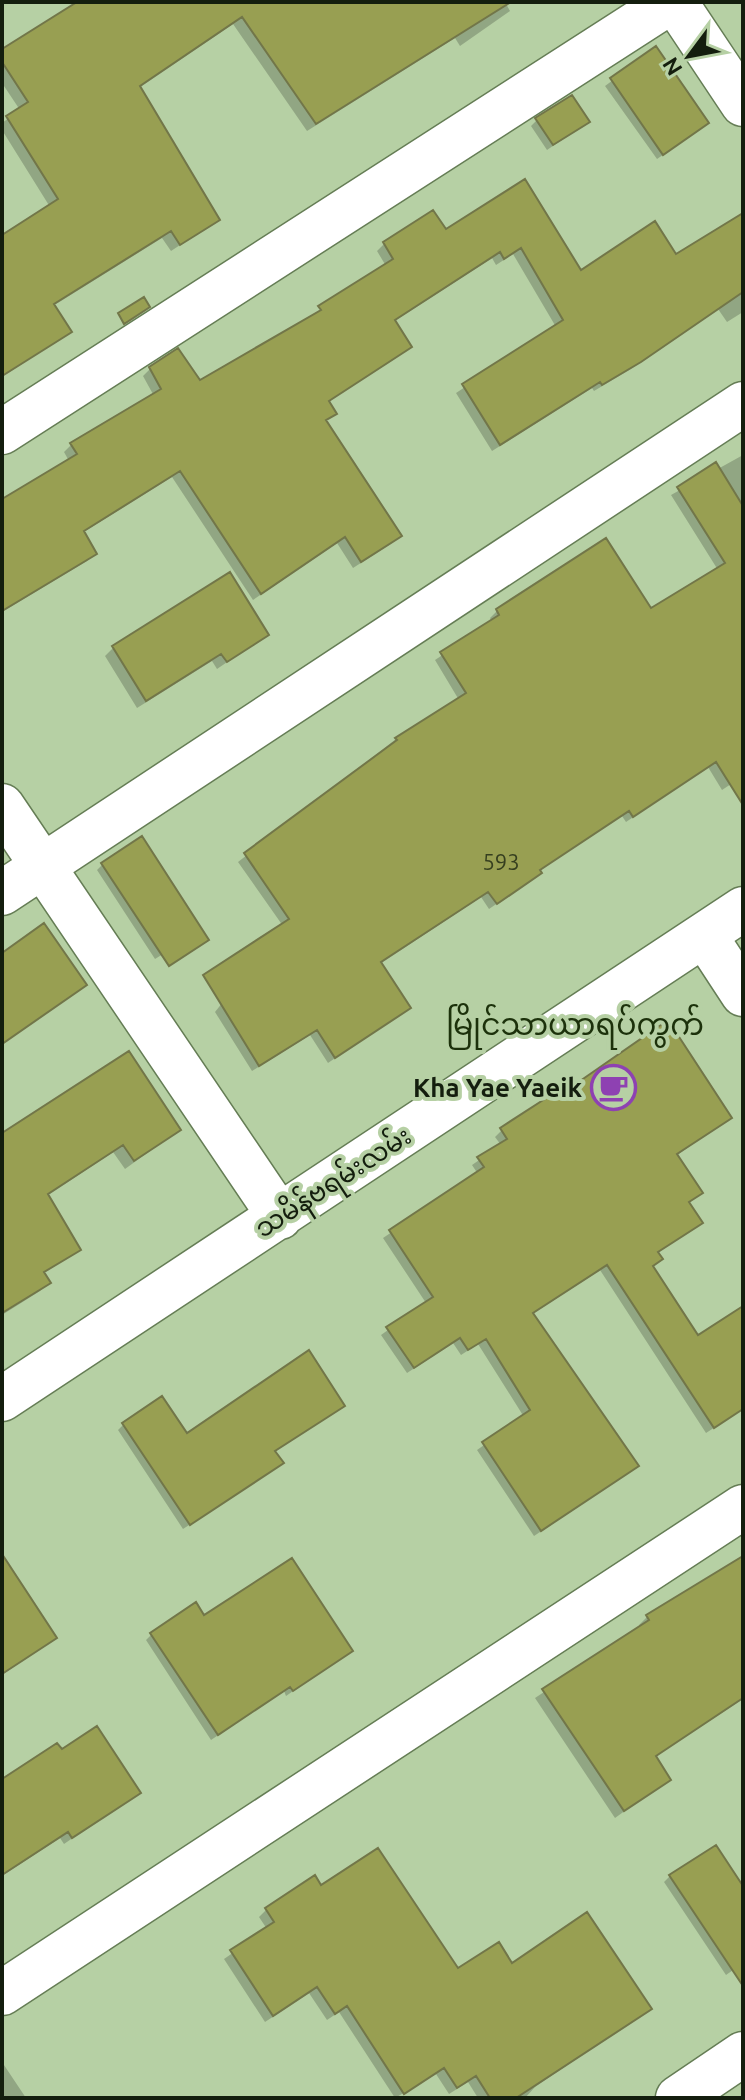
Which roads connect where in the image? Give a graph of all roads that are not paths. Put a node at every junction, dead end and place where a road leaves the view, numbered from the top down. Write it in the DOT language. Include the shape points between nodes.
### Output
graph roads {
  1 [pos="672,2"];
  2 [pos="743,104"];
  3 [pos="743,404"];
  4 [pos="2,432"];
  5 [pos="2,806"];
  6 [pos="42,866"];
  7 [pos="2,893"];
  8 [pos="743,909"];
  9 [pos="705,936"];
  10 [pos="743,994"];
  11 [pos="280,1217"];
  12 [pos="2,1399"];
  13 [pos="743,1507"];
  14 [pos="2,1993"];
  15 [pos="743,2054"];
  16 [pos="678,2098"];
  1 -- 2 [label="street"];
  1 -- 4 [label="street"];
  3 -- 6 [label="street"];
  5 -- 6 [label="street"];
  6 -- 7 [label="street"];
  6 -- 11 [label="street"];
  8 -- 9 [label="street, သမိန်ဗရမ်းလမ်း"];
  9 -- 10 [label="street"];
  9 -- 11 [label="street, သမိန်ဗရမ်းလမ်း"];
  11 -- 12 [label="street, သမိန်ဗရမ်းလမ်း"];
  13 -- 14 [label="street"];
  15 -- 16 [label="street"];
}
